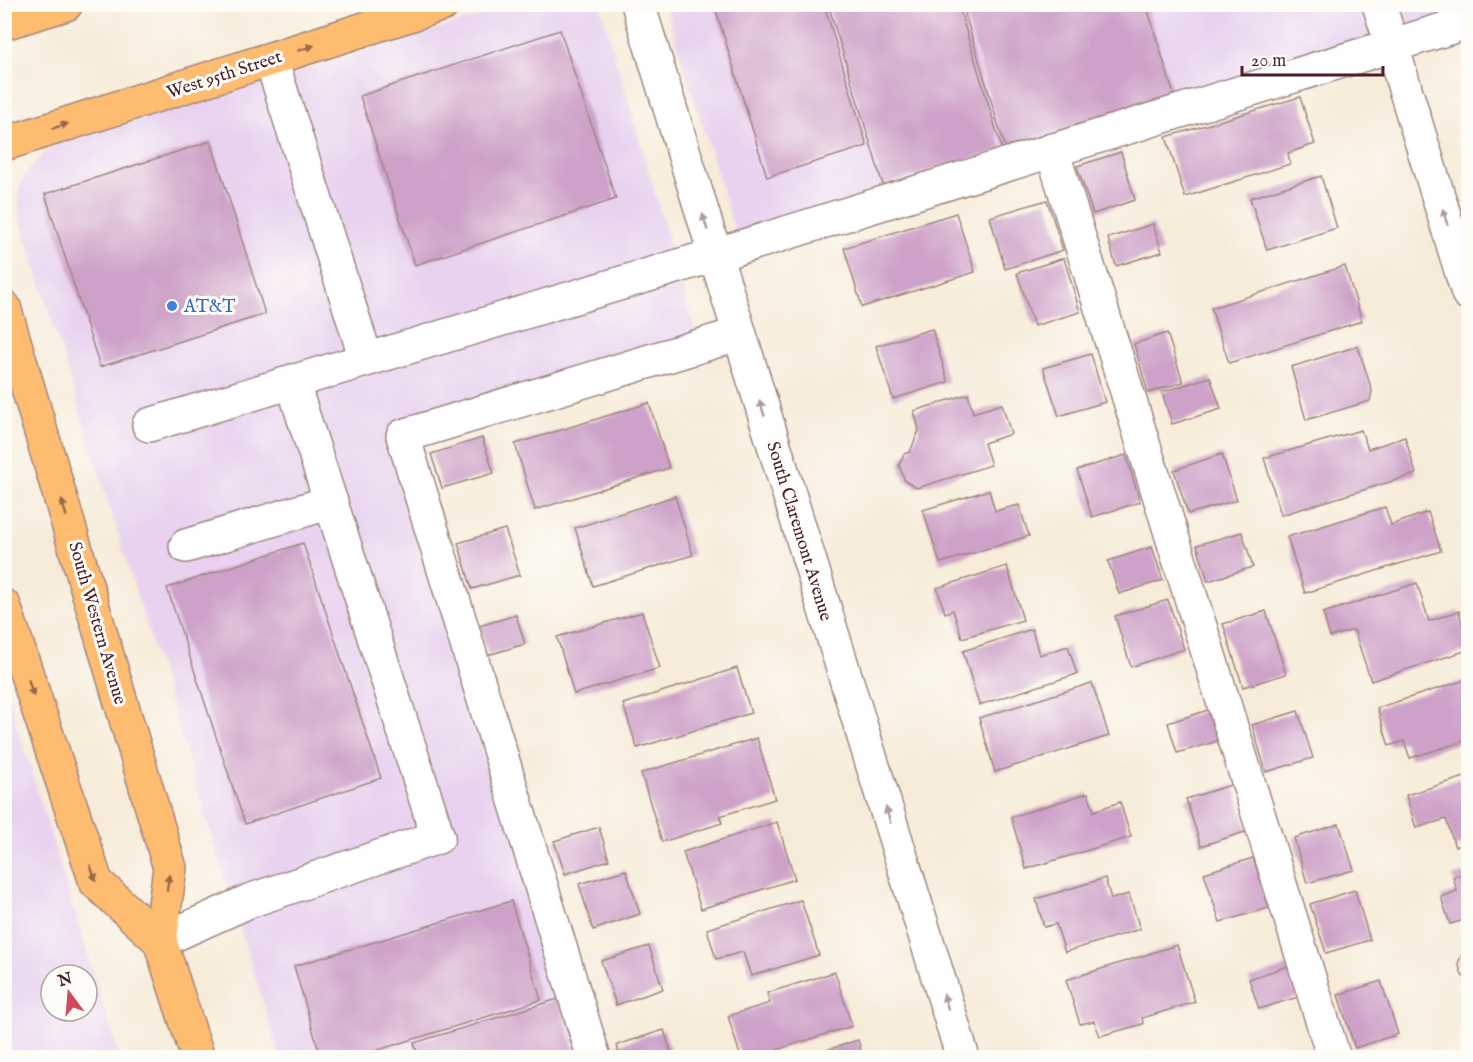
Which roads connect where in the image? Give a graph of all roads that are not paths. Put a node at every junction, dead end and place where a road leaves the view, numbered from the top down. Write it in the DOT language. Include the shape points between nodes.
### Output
graph roads {
  1 [pos="66,4"];
  2 [pos="443,4"];
  3 [pos="638,4"];
  4 [pos="1379,4"];
  5 [pos="1468,22"];
  6 [pos="4,23"];
  7 [pos="1392,45"];
  8 [pos="271,59"];
  9 [pos="4,144"];
  10 [pos="1052,150"];
  11 [pos="715,255"];
  12 [pos="1468,293"];
  13 [pos="4,307"];
  14 [pos="740,334"];
  15 [pos="366,359"];
  16 [pos="292,381"];
  17 [pos="149,425"];
  18 [pos="331,502"];
  19 [pos="186,546"];
  20 [pos="4,606"];
  21 [pos="159,941"];
  22 [pos="198,1058"];
  23 [pos="594,1058"];
  24 [pos="963,1058"];
  25 [pos="1334,1058"];
  1 -- 6 [label="main road"];
  8 -- 2 [label="main road, West 95th Street, one-way"];
  11 -- 3 [label="street, South Claremont Avenue, one-way"];
  4 -- 7 [label="street"];
  5 -- 7 [label="street"];
  7 -- 10 [label="street"];
  12 -- 7 [label="street, one-way"];
  9 -- 8 [label="main road, West 95th Street, one-way"];
  8 -- 15 [label="street"];
  10 -- 11 [label="street"];
  10 -- 25 [label="street"];
  11 -- 14 [label="street, South Claremont Avenue"];
  11 -- 15 [label="street"];
  21 -- 13 [label="main road, South Western Avenue, one-way" via="170,868"];
  14 -- 23 [label="street" via="403,436"];
  24 -- 14 [label="street, South Claremont Avenue, one-way"];
  15 -- 16 [label="street"];
  16 -- 17 [label="street"];
  16 -- 18 [label="street"];
  18 -- 19 [label="street"];
  18 -- 21 [label="street" via="438,837 249,901"];
  20 -- 21 [label="main road, South Western Avenue, one-way" via="96,882"];
  21 -- 22 [label="main road, South Western Avenue"];
}
